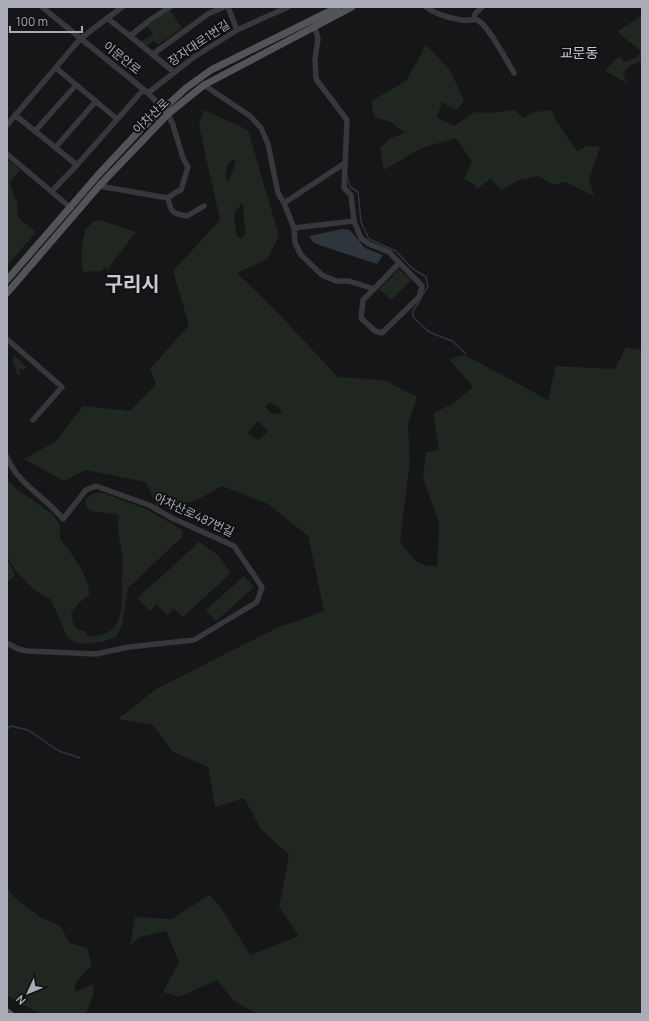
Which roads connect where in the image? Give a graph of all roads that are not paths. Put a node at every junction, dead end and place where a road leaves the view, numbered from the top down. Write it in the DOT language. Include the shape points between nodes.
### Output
graph roads {
  1 [pos="42,7"];
  2 [pos="122,7"];
  3 [pos="170,7"];
  4 [pos="224,7"];
  5 [pos="228,7"];
  6 [pos="288,7"];
  7 [pos="338,7"];
  8 [pos="352,7"];
  9 [pos="426,7"];
  10 [pos="482,7"];
  11 [pos="107,18"];
  12 [pos="474,20"];
  13 [pos="314,23"];
  14 [pos="237,30"];
  15 [pos="130,36"];
  16 [pos="80,39"];
  17 [pos="153,54"];
  18 [pos="56,68"];
  19 [pos="174,72"];
  20 [pos="514,73"];
  21 [pos="76,85"];
  22 [pos="204,85"];
  23 [pos="146,92"];
  24 [pos="96,101"];
  25 [pos="165,111"];
  26 [pos="15,115"];
  27 [pos="117,119"];
  28 [pos="7,125"];
  29 [pos="35,132"];
  30 [pos="55,148"];
  31 [pos="7,154"];
  32 [pos="345,163"];
  33 [pos="77,165"];
  34 [pos="99,186"];
  35 [pos="52,191"];
  36 [pos="168,198"];
  37 [pos="284,203"];
  38 [pos="204,206"];
  39 [pos="71,208"];
  40 [pos="354,221"];
  41 [pos="294,228"];
  42 [pos="399,263"];
  43 [pos="7,280"];
  44 [pos="374,289"];
  45 [pos="7,293"];
  46 [pos="7,339"];
  47 [pos="33,420"];
  48 [pos="7,458"];
  49 [pos="7,643"];
  50 [pos="7,1012"];
  51 [pos="10,1014"];
  1 -- 16 [label="street, 이문안로"];
  2 -- 11 [label="street"];
  3 -- 15 [label="street"];
  4 -- 17 [label="street, 장자대로1번길" via="202,18"];
  5 -- 14 [label="street"];
  6 -- 14 [label="street, 장자대로1번길"];
  7 -- 13 [label="main road, 아차산로"];
  8 -- 13 [label="main road, 아차산로"];
  9 -- 12 [label="street" via="431,11 462,20"];
  10 -- 12 [label="street"];
  11 -- 15 [label="street"];
  11 -- 16 [label="street"];
  12 -- 20 [label="street" via="483,25"];
  13 -- 22 [label="main road, 아차산로"];
  13 -- 25 [label="main road, 아차산로" via="211,70 186,88"];
  13 -- 32 [label="street" via="318,39 316,79 347,120"];
  14 -- 19 [label="street, 장자대로1번길"];
  15 -- 17 [label="street"];
  16 -- 18 [label="street"];
  16 -- 23 [label="street, 이문안로"];
  17 -- 19 [label="street"];
  18 -- 21 [label="street"];
  18 -- 26 [label="street"];
  19 -- 23 [label="street, 장자대로1번길"];
  21 -- 24 [label="street"];
  21 -- 29 [label="street"];
  22 -- 25 [label="main road, 아차산로"];
  22 -- 37 [label="street" via="250,116 261,128 268,144 278,193"];
  23 -- 25 [label="street, 이문안로"];
  23 -- 27 [label="street, 장자대로1번길"];
  24 -- 27 [label="street"];
  24 -- 30 [label="street"];
  25 -- 34 [label="main road, 아차산로"];
  25 -- 36 [label="street" via="173,125 188,167 181,190"];
  25 -- 39 [label="main road, 아차산로" via="141,129"];
  26 -- 28 [label="street"];
  26 -- 29 [label="street"];
  27 -- 33 [label="street, 장자대로1번길"];
  29 -- 30 [label="street"];
  30 -- 33 [label="street"];
  31 -- 35 [label="street"];
  32 -- 37 [label="street"];
  32 -- 40 [label="street" via="344,188 351,195"];
  33 -- 35 [label="street, 장자대로1번길"];
  34 -- 36 [label="street"];
  34 -- 45 [label="main road, 아차산로"];
  35 -- 39 [label="street"];
  36 -- 38 [label="street" via="170,209 174,213 186,216"];
  37 -- 41 [label="street"];
  39 -- 43 [label="main road, 아차산로"];
  40 -- 41 [label="street"];
  40 -- 42 [label="street" via="361,238 389,252"];
  41 -- 44 [label="street" via="295,243 301,255 322,275 336,281 349,280"];
  42 -- 44 [label="street"];
  42 -- 44 [label="street" via="422,286 420,297 382,333 375,331 361,318 363,300"];
  46 -- 47 [label="street" via="62,387"];
  48 -- 49 [label="street, 아차산로487번길" via="24,483 63,519 86,490 96,486 149,505 234,546 262,587 257,602 194,640 129,647 96,654 27,651"];
  50 -- 51 [label="main road"];
}
